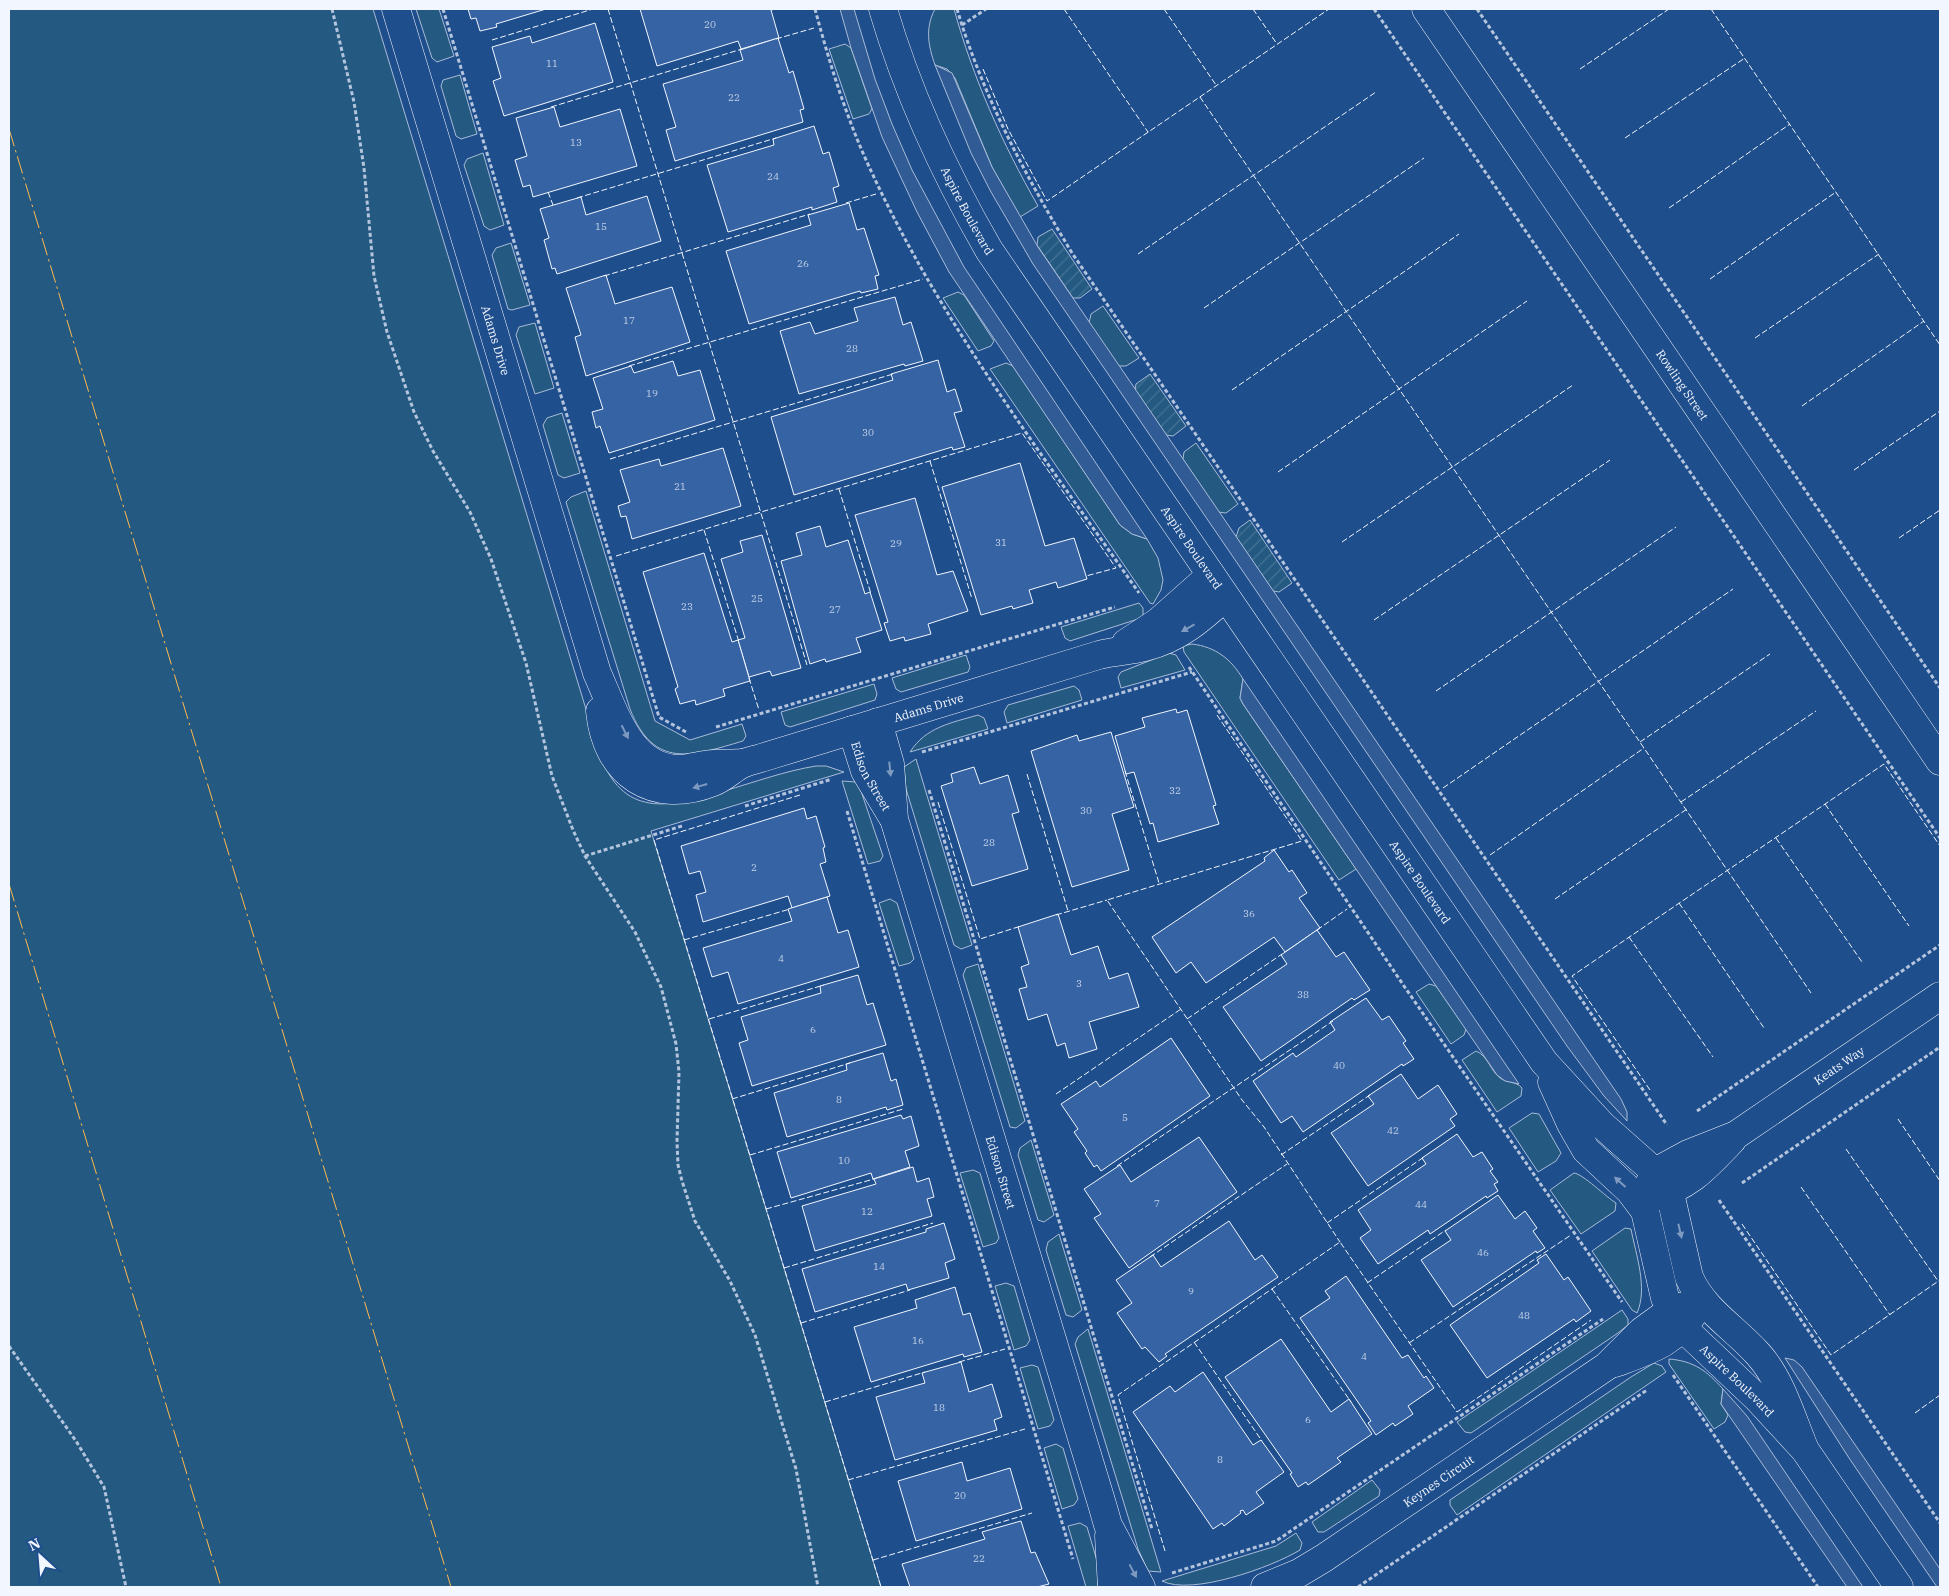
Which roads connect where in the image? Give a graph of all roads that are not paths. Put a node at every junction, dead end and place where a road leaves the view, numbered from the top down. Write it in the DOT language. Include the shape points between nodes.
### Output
graph roads {
  1 [pos="396,9"];
  2 [pos="883,9"];
  3 [pos="1426,9"];
  4 [pos="1218,586"];
  5 [pos="878,722"];
  6 [pos="852,730"];
  7 [pos="1940,761"];
  8 [pos="894,819"];
  9 [pos="1940,996"];
  10 [pos="1553,1075"];
  11 [pos="1662,1182"];
  12 [pos="1640,1202"];
  13 [pos="1702,1301"];
  14 [pos="1678,1320"];
  15 [pos="1805,1450"];
  16 [pos="1108,1525"];
  17 [pos="1112,1587"];
  18 [pos="1140,1587"];
  19 [pos="1265,1587"];
  20 [pos="1899,1587"];
  1 -- 6 [label="street, Adams Drive" via="597,672 626,737 638,752 655,764 681,769 743,764"];
  2 -- 4 [label="street, Aspire Boulevard" via="911,93 941,161 976,227"];
  3 -- 7 [label="street, Rowling Street"];
  4 -- 5 [label="street, Adams Drive" via="1196,625 1164,630 1114,651"];
  4 -- 10 [label="street, Aspire Boulevard"];
  5 -- 6 [label="street, Adams Drive"];
  5 -- 8 [label="street, Edison Street, one-way" via="890,764"];
  6 -- 8 [label="street, Edison Street" via="865,771"];
  8 -- 16 [label="street, Edison Street"];
  9 -- 11 [label="street, Keats Way" via="1694,1164"];
  10 -- 11 [label="street, Aspire Boulevard"];
  12 -- 10 [label="street, Aspire Boulevard, one-way" via="1586,1150 1571,1124"];
  11 -- 12 [label="street"];
  11 -- 13 [label="street, Aspire Boulevard, one-way" via="1689,1277"];
  12 -- 14 [label="street, Aspire Boulevard" via="1650,1225 1665,1298"];
  13 -- 14 [label="street"];
  13 -- 15 [label="street, Aspire Boulevard" via="1759,1355 1778,1387"];
  14 -- 15 [label="street, Aspire Boulevard" via="1758,1398"];
  14 -- 19 [label="street, Keynes Circuit" via="1655,1348 1607,1366 1324,1558 1292,1577"];
  15 -- 20 [label="street, Aspire Boulevard"];
  16 -- 17 [label="street, Edison Street"];
  16 -- 18 [label="street, Edison Street, one-way"];
}
